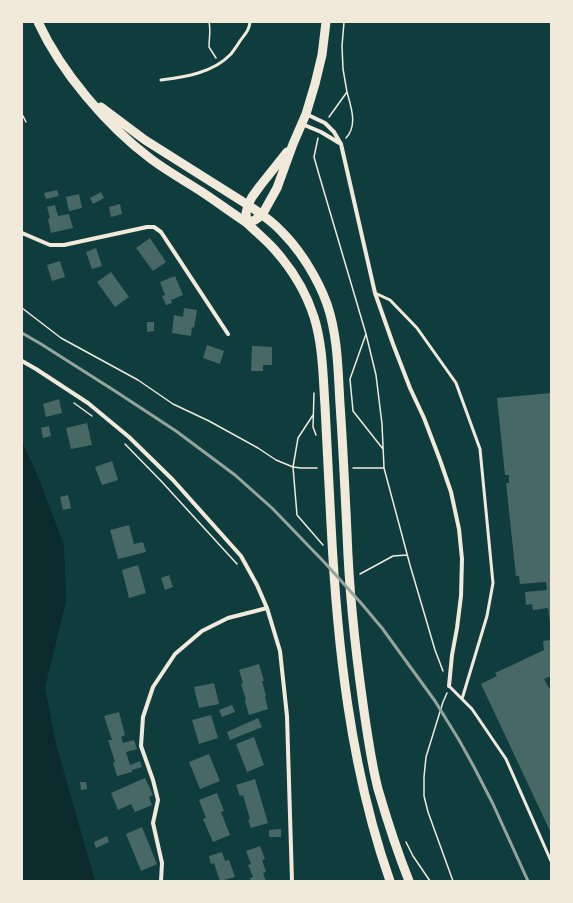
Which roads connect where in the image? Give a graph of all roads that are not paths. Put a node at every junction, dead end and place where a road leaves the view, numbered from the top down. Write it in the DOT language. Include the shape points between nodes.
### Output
graph roads {
  1 [pos="38,22"];
  2 [pos="250,22"];
  3 [pos="326,22"];
  4 [pos="161,80"];
  5 [pos="86,96"];
  6 [pos="306,114"];
  7 [pos="302,124"];
  8 [pos="293,144"];
  9 [pos="341,144"];
  10 [pos="248,205"];
  11 [pos="262,215"];
  12 [pos="247,223"];
  13 [pos="22,233"];
  14 [pos="375,293"];
  15 [pos="228,334"];
  16 [pos="22,361"];
  17 [pos="267,608"];
  18 [pos="449,686"];
  19 [pos="462,698"];
  20 [pos="551,861"];
  21 [pos="160,881"];
  22 [pos="292,881"];
  23 [pos="390,881"];
  24 [pos="409,881"];
  1 -- 5 [label="main road" via="58,57"];
  2 -- 4 [label="lane" via="249,28 234,50 219,63 196,73"];
  3 -- 6 [label="main road" via="322,55"];
  5 -- 10 [label="main road" via="145,140"];
  5 -- 12 [label="main road" via="121,134 151,159"];
  6 -- 7 [label="main road"];
  6 -- 9 [label="street" via="325,123"];
  7 -- 8 [label="main road"];
  7 -- 9 [label="street"];
  8 -- 10 [label="main road"];
  8 -- 11 [label="main road" via="277,188"];
  9 -- 14 [label="street"];
  10 -- 11 [label="main road"];
  10 -- 12 [label="main road"];
  11 -- 12 [label="main road"];
  11 -- 24 [label="main road" via="282,232 304,260 321,290 332,322 336,342 349,580 358,670 378,787"];
  12 -- 23 [label="main road" via="274,249 299,283 315,319 319,337 334,579 343,672 364,791"];
  13 -- 15 [label="street" via="50,245 64,245 154,227 161,232"];
  14 -- 18 [label="street" via="440,460 451,492 459,529 462,596"];
  14 -- 19 [label="lane" via="390,300 417,328 456,383 480,449 493,583 487,616"];
  16 -- 17 [label="street" via="88,402 173,480 241,556 258,585"];
  17 -- 21 [label="street" via="228,618 202,631 175,654 153,686 143,717 141,746 158,800 153,824 162,863"];
  17 -- 22 [label="street" via="280,651 288,716"];
  18 -- 19 [label="lane"];
  19 -- 20 [label="lane" via="506,758"];
}
